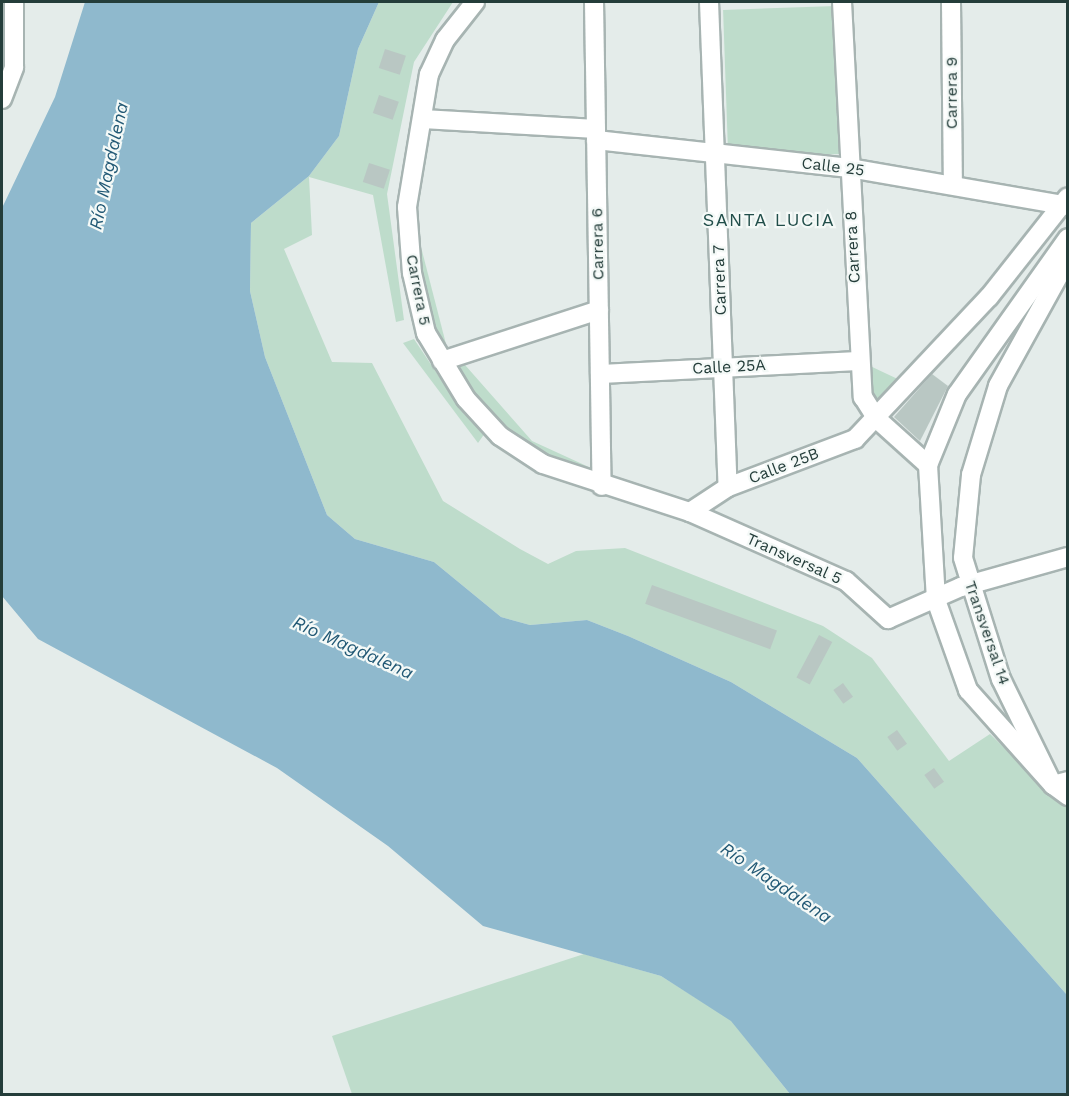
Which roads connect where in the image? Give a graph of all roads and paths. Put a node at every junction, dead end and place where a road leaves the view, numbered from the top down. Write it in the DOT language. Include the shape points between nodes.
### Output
graph roads {
  1 [pos="14,2"];
  2 [pos="475,2"];
  3 [pos="594,2"];
  4 [pos="709,2"];
  5 [pos="842,2"];
  6 [pos="951,2"];
  7 [pos="2,99"];
  8 [pos="423,119"];
  9 [pos="596,135"];
  10 [pos="715,154"];
  11 [pos="849,168"];
  12 [pos="953,184"];
  13 [pos="1066,202"];
  14 [pos="1068,238"];
  15 [pos="1068,259"];
  16 [pos="599,310"];
  17 [pos="442,361"];
  18 [pos="859,361"];
  19 [pos="723,366"];
  20 [pos="600,374"];
  21 [pos="877,419"];
  22 [pos="928,465"];
  23 [pos="602,486"];
  24 [pos="728,487"];
  25 [pos="690,512"];
  26 [pos="1068,557"];
  27 [pos="968,585"];
  28 [pos="936,600"];
  29 [pos="1060,783"];
  30 [pos="1068,796"];
  1 -- 7 [label="street" via="14,67"];
  2 -- 8 [label="street, Carrera 5" via="445,40 429,74"];
  3 -- 9 [label="street, Carrera 6"];
  4 -- 10 [label="street, Carrera 7"];
  5 -- 11 [label="street, Carrera 8"];
  6 -- 12 [label="street, Carrera 9"];
  8 -- 9 [label="street, Calle 25"];
  8 -- 17 [label="street, Carrera 5" via="407,207 412,273 426,333"];
  9 -- 10 [label="street, Calle 25"];
  9 -- 16 [label="street, Carrera 6"];
  10 -- 11 [label="street, Calle 25"];
  10 -- 19 [label="street, Carrera 7"];
  11 -- 12 [label="street, Calle 25"];
  11 -- 18 [label="street, Carrera 8"];
  12 -- 13 [label="street, Calle 25"];
  13 -- 21 [label="street" via="988,297"];
  14 -- 22 [label="street" via="957,393"];
  15 -- 27 [label="street, Transversal 14" via="998,386 971,475 963,558"];
  16 -- 17 [label="street"];
  16 -- 20 [label="street, Carrera 6"];
  17 -- 23 [label="street, Carrera 5" via="466,399 500,436 543,464"];
  18 -- 19 [label="street, Calle 25A"];
  18 -- 21 [label="street, Carrera 8" via="863,397"];
  19 -- 20 [label="street, Calle 25A"];
  19 -- 24 [label="street, Carrera 7"];
  20 -- 23 [label="street, Carrera 6"];
  21 -- 22 [label="street, Carrera 8"];
  21 -- 24 [label="street, Calle 25B" via="855,439"];
  22 -- 28 [label="street"];
  23 -- 25 [label="street, Carrera 5"];
  24 -- 25 [label="street, Calle 25B"];
  25 -- 28 [label="street, Transversal 5" via="846,581 888,619"];
  26 -- 27 [label="street"];
  27 -- 28 [label="street"];
  27 -- 29 [label="street, Transversal 14" via="1001,679"];
  28 -- 29 [label="street" via="968,690"];
  29 -- 30 [label="street, Transversal 14"];
}
